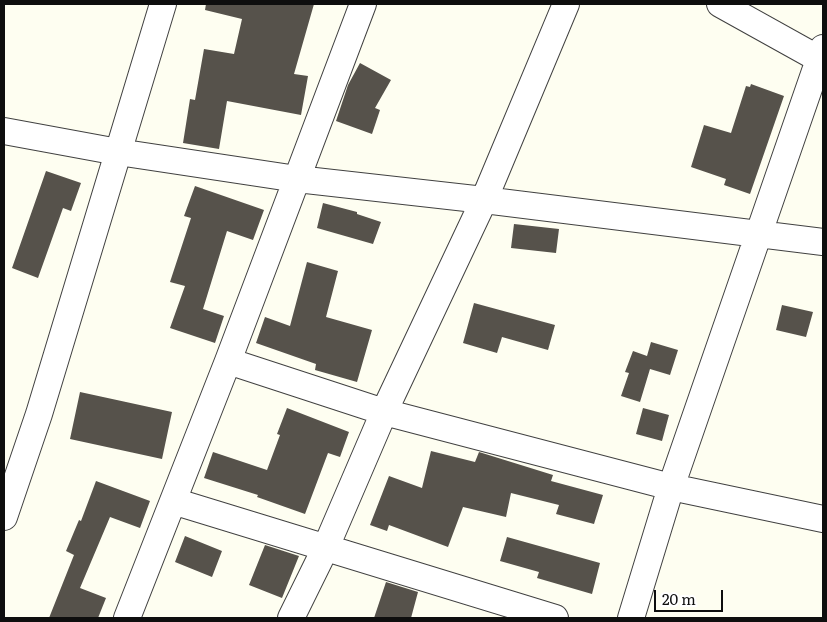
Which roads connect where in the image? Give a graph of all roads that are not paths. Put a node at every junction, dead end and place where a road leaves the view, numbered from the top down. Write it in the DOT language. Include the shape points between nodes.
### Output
graph roads {
  1 [pos="163,4"];
  2 [pos="363,4"];
  3 [pos="566,4"];
  4 [pos="720,4"];
  5 [pos="821,53"];
  6 [pos="4,131"];
  7 [pos="118,152"];
  8 [pos="297,179"];
  9 [pos="484,200"];
  10 [pos="757,235"];
  11 [pos="823,242"];
  12 [pos="228,361"];
  13 [pos="384,412"];
  14 [pos="671,487"];
  15 [pos="173,501"];
  16 [pos="4,517"];
  17 [pos="823,519"];
  18 [pos="326,547"];
  19 [pos="127,618"];
  20 [pos="291,618"];
  21 [pos="555,618"];
  22 [pos="631,618"];
  1 -- 7 [label="street"];
  2 -- 8 [label="street"];
  3 -- 9 [label="street"];
  4 -- 5 [label="street"];
  5 -- 10 [label="street"];
  6 -- 7 [label="street"];
  7 -- 8 [label="street"];
  7 -- 16 [label="street" via="39,414"];
  8 -- 9 [label="street"];
  8 -- 12 [label="street"];
  9 -- 10 [label="street"];
  9 -- 13 [label="street"];
  10 -- 11 [label="street"];
  10 -- 14 [label="street"];
  12 -- 13 [label="street"];
  12 -- 15 [label="street"];
  13 -- 14 [label="street"];
  13 -- 18 [label="street"];
  14 -- 17 [label="street"];
  14 -- 22 [label="street"];
  15 -- 18 [label="street"];
  15 -- 19 [label="street"];
  18 -- 20 [label="street"];
  18 -- 21 [label="street"];
}
